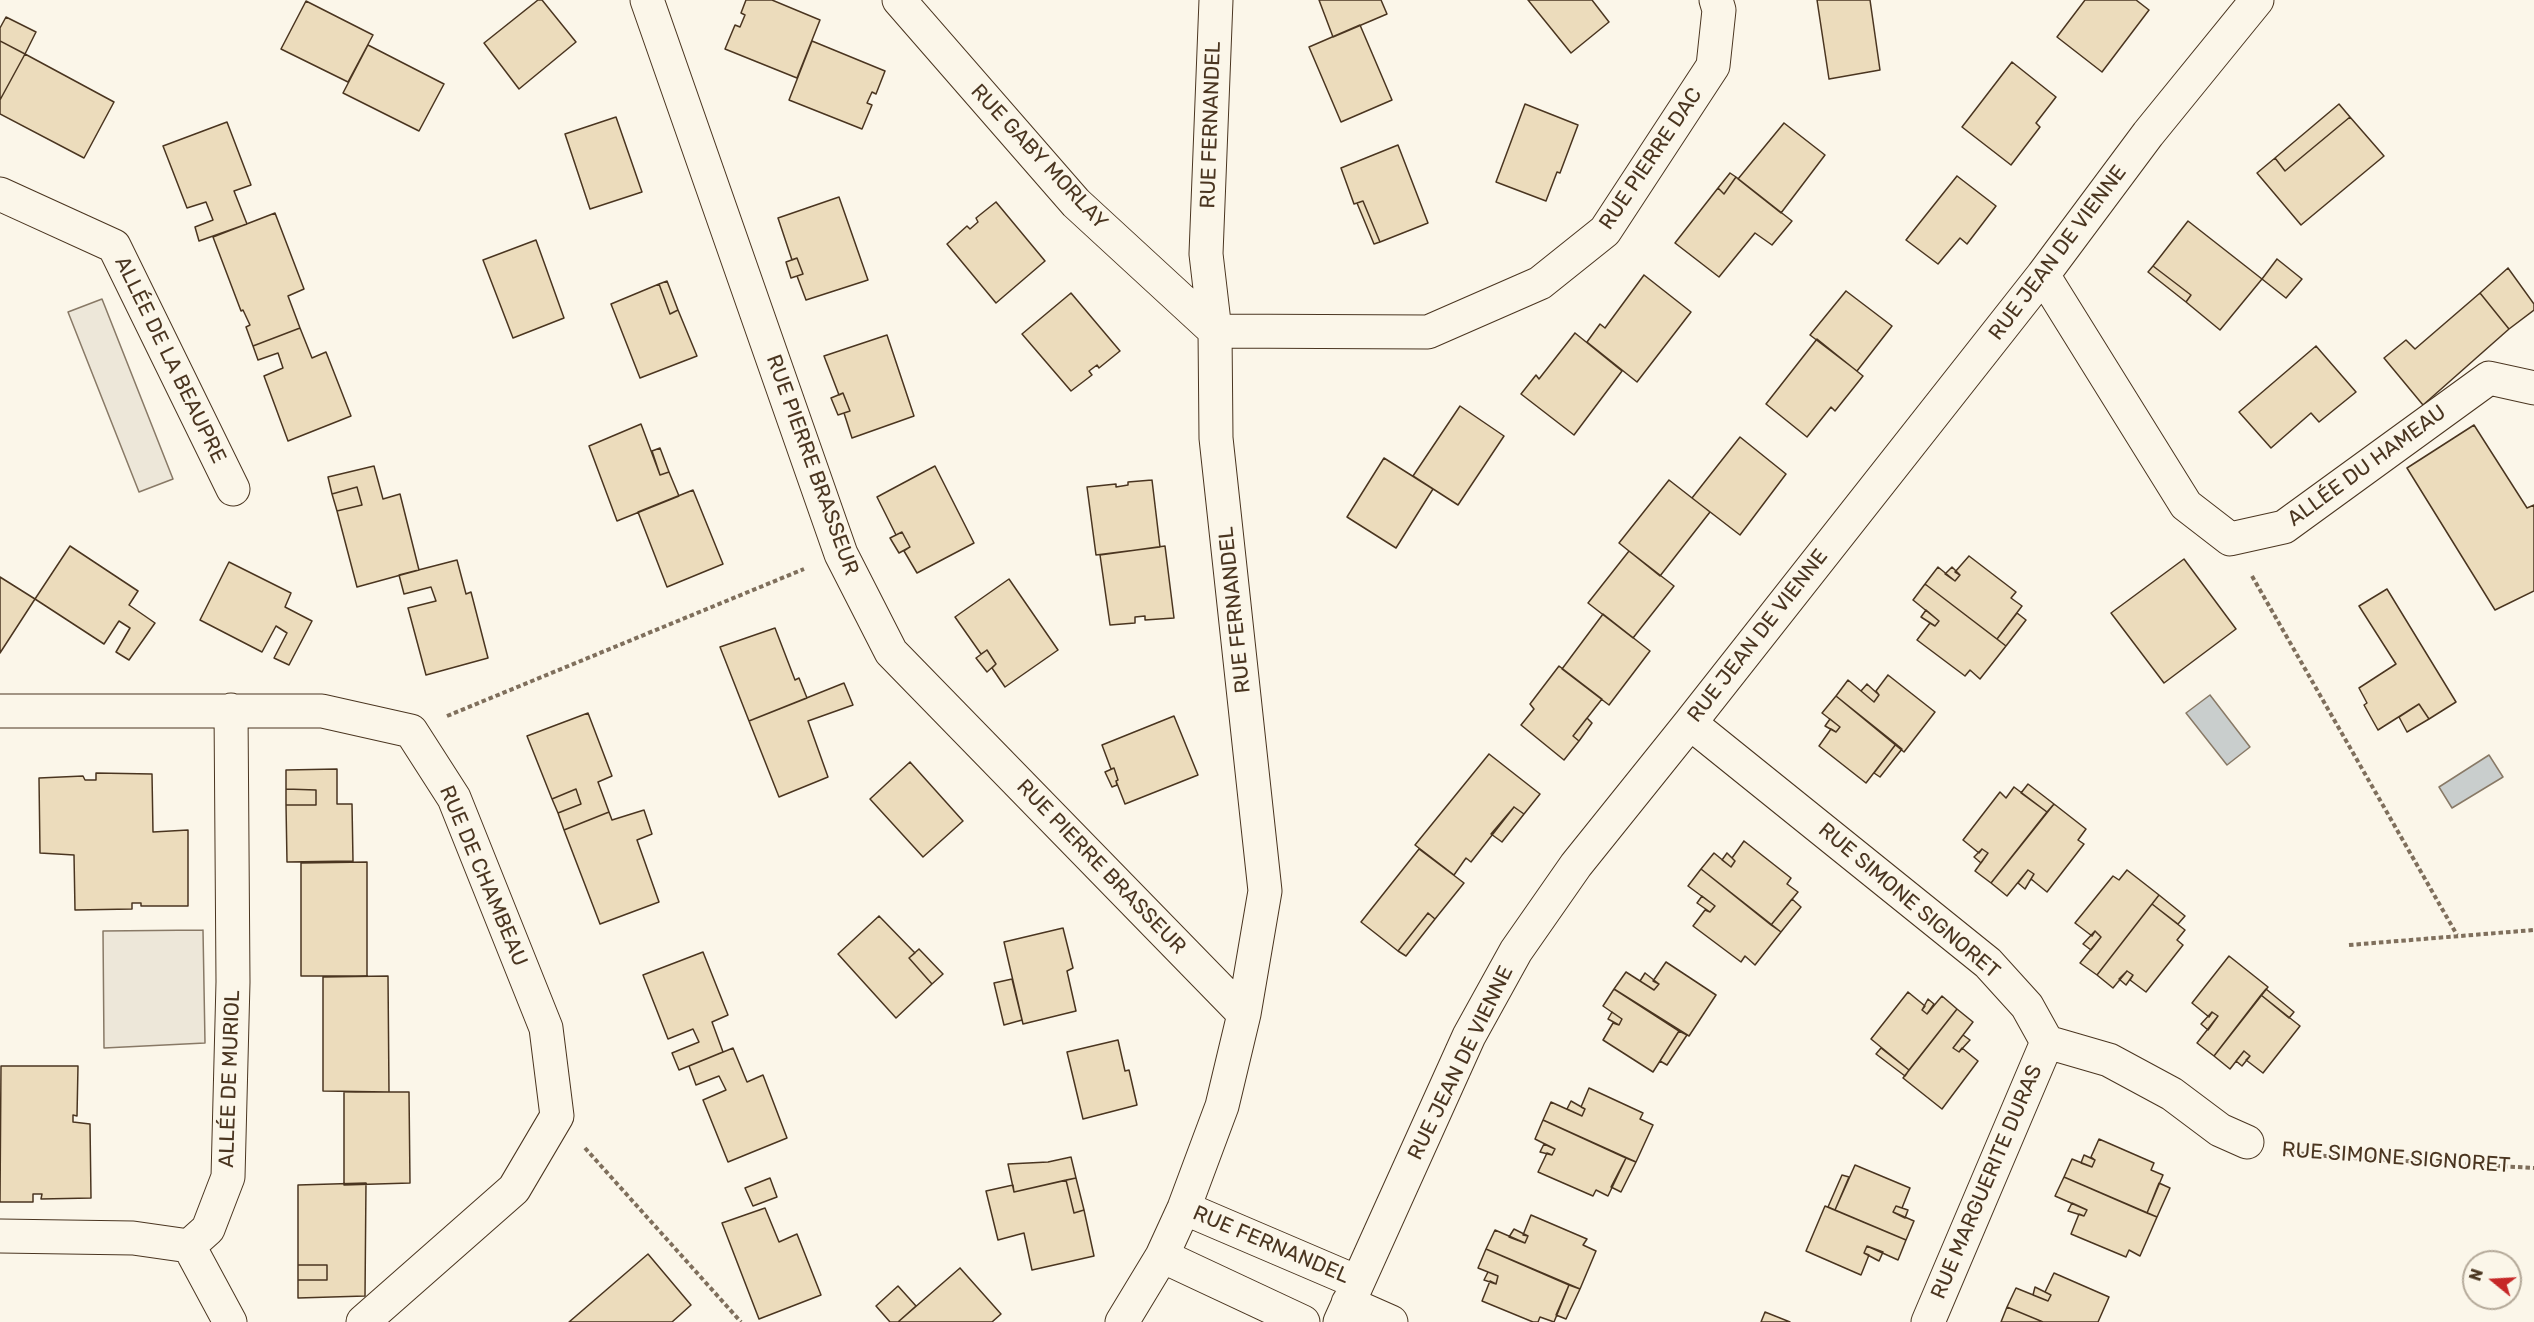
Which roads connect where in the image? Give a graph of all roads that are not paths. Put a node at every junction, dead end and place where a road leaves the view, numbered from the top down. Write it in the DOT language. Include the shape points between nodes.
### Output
graph roads {
  1 [pos="647,0"];
  2 [pos="899,0"];
  3 [pos="1216,0"];
  4 [pos="1716,0"];
  5 [pos="2257,0"];
  6 [pos="0,194"];
  7 [pos="2043,275"];
  8 [pos="1215,331"];
  9 [pos="2534,388"];
  10 [pos="233,489"];
  11 [pos="231,710"];
  12 [pos="0,711"];
  13 [pos="1690,723"];
  14 [pos="1244,1014"];
  15 [pos="2047,1042"];
  16 [pos="2247,1142"];
  17 [pos="1184,1208"];
  18 [pos="0,1236"];
  19 [pos="189,1246"];
  20 [pos="1162,1256"];
  21 [pos="1348,1302"];
  22 [pos="230,1322"];
  23 [pos="363,1322"];
  24 [pos="1122,1322"];
  25 [pos="1303,1322"];
  26 [pos="1391,1322"];
  27 [pos="1928,1322"];
  1 -- 14 [label="street, RUE PIERRE BRASSEUR" via="841,554 891,652"];
  2 -- 8 [label="street, RUE GABY MORLAY" via="1076,203"];
  3 -- 8 [label="street, RUE FERNANDEL" via="1206,254"];
  4 -- 8 [label="street, RUE PIERRE DAC" via="1719,10 1713,66 1605,231 1540,283 1428,332"];
  5 -- 7 [label="street, RUE JEAN DE VIENNE" via="2148,134"];
  6 -- 10 [label="street, ALLÉE DE LA BEAUPRE" via="114,246"];
  7 -- 9 [label="street, ALLÉE DU HAMEAU" via="2186,505 2230,539 2284,527 2489,378"];
  7 -- 13 [label="street, RUE JEAN DE VIENNE"];
  8 -- 14 [label="street, RUE FERNANDEL" via="1216,438 1265,891"];
  11 -- 12 [label="street"];
  11 -- 19 [label="street, ALLÉE DE MURIOL" via="233,982 228,1177 208,1229"];
  11 -- 23 [label="street, RUE DE CHAMBEAU" via="322,711 411,731 454,798 546,1028 557,1116 514,1189"];
  13 -- 15 [label="street, RUE SIMONE SIGNORET" via="1988,963 2027,1006"];
  13 -- 21 [label="street, RUE JEAN DE VIENNE" via="1576,865 1516,951 1469,1036"];
  14 -- 17 [label="street, RUE FERNANDEL" via="1222,1107"];
  15 -- 16 [label="street" via="2109,1060 2172,1094 2220,1130"];
  15 -- 27 [label="street, RUE MARGUERITE DURAS"];
  17 -- 20 [label="street, RUE FERNANDEL"];
  17 -- 21 [label="street, RUE FERNANDEL"];
  18 -- 19 [label="street" via="133,1238"];
  19 -- 22 [label="street"];
  20 -- 24 [label="street, RUE FERNANDEL"];
  20 -- 25 [label="street"];
  21 -- 26 [label="street"];
}
